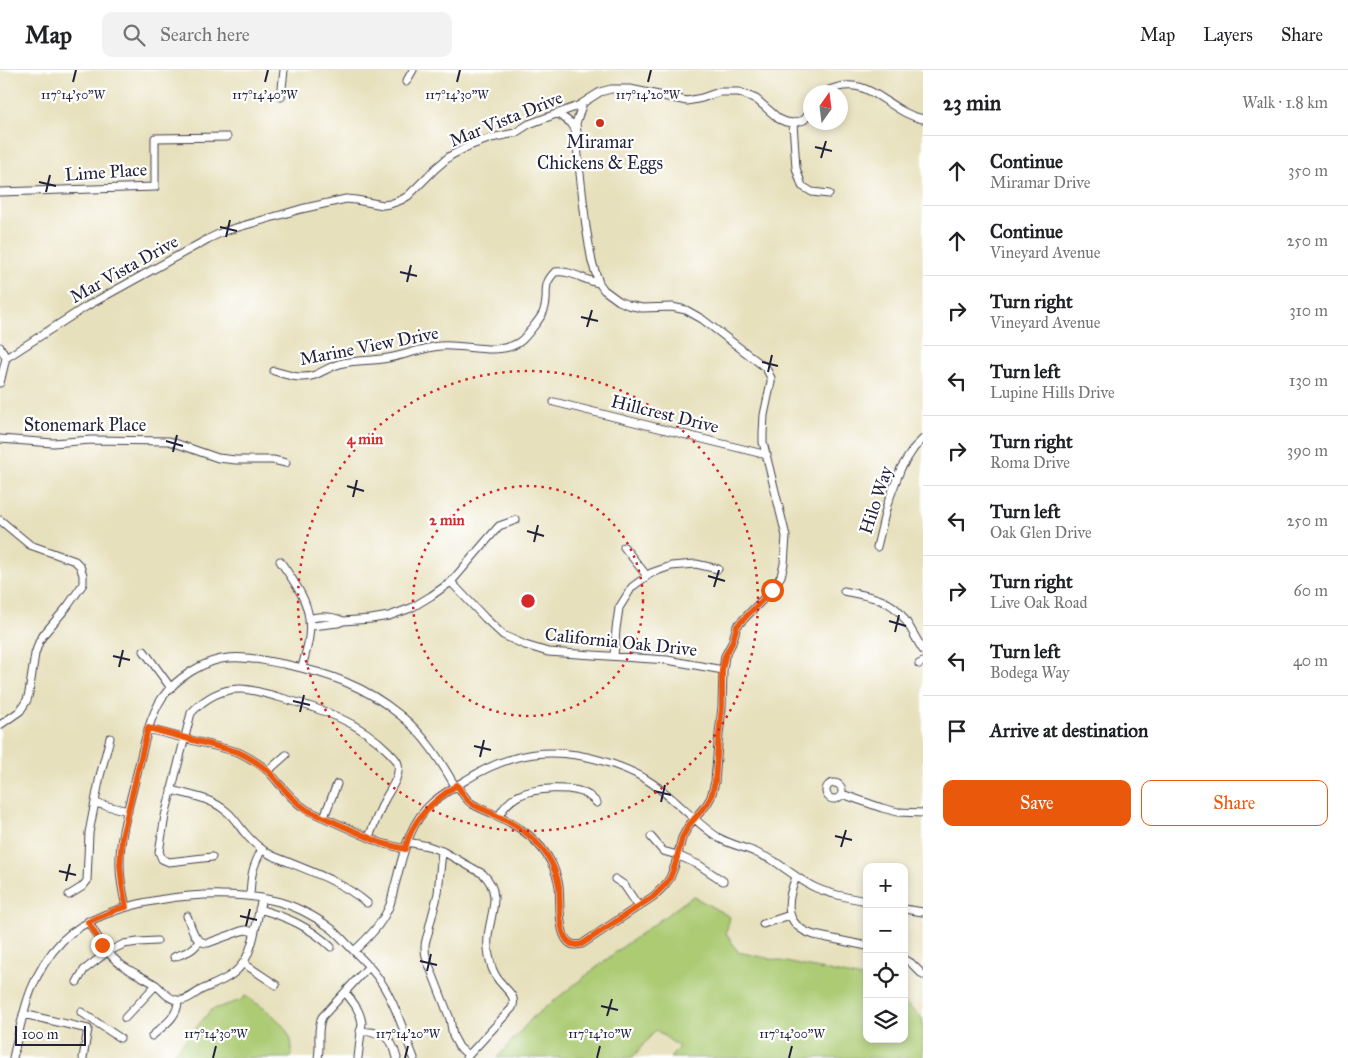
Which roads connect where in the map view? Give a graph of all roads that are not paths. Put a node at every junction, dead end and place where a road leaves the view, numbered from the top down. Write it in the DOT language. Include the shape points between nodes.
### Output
graph roads {
  1 [pos="284,70"];
  2 [pos="413,70"];
  3 [pos="406,82"];
  4 [pos="840,85"];
  5 [pos="281,97"];
  6 [pos="583,103"];
  7 [pos="557,113"];
  8 [pos="923,119"];
  9 [pos="803,120"];
  10 [pos="793,123"];
  11 [pos="228,137"];
  12 [pos="577,137"];
  13 [pos="0,192"];
  14 [pos="829,194"];
  15 [pos="599,283"];
  16 [pos="0,347"];
  17 [pos="6,358"];
  18 [pos="274,371"];
  19 [pos="0,383"];
  20 [pos="554,402"];
  21 [pos="0,438"];
  22 [pos="923,439"];
  23 [pos="768,455"];
  24 [pos="286,463"];
  25 [pos="0,520"];
  26 [pos="516,520"];
  27 [pos="624,547"];
  28 [pos="877,547"];
  29 [pos="280,561"];
  30 [pos="718,569"];
  31 [pos="647,576"];
  32 [pos="451,582"];
  33 [pos="844,591"];
  34 [pos="310,620"];
  35 [pos="923,650"];
  36 [pos="144,651"];
  37 [pos="614,656"];
  38 [pos="302,668"];
  39 [pos="722,670"];
  40 [pos="171,688"];
  41 [pos="0,725"];
  42 [pos="148,728"];
  43 [pos="110,738"];
  44 [pos="184,738"];
  45 [pos="286,755"];
  46 [pos="268,771"];
  47 [pos="337,784"];
  48 [pos="456,785"];
  49 [pos="171,790"];
  50 [pos="842,794"];
  51 [pos="95,803"];
  52 [pos="597,803"];
  53 [pos="128,810"];
  54 [pos="923,813"];
  55 [pos="499,816"];
  56 [pos="324,817"];
  57 [pos="695,818"];
  58 [pos="369,837"];
  59 [pos="651,837"];
  60 [pos="406,845"];
  61 [pos="262,849"];
  62 [pos="442,851"];
  63 [pos="677,855"];
  64 [pos="212,857"];
  65 [pos="796,877"];
  66 [pos="615,879"];
  67 [pos="724,881"];
  68 [pos="69,895"];
  69 [pos="250,896"];
  70 [pos="262,898"];
  71 [pos="863,901"];
  72 [pos="367,903"];
  73 [pos="639,906"];
  74 [pos="126,907"];
  75 [pos="259,909"];
  76 [pos="908,910"];
  77 [pos="923,912"];
  78 [pos="790,915"];
  79 [pos="187,916"];
  80 [pos="88,922"];
  81 [pos="763,924"];
  82 [pos="254,932"];
  83 [pos="156,941"];
  84 [pos="199,941"];
  85 [pos="863,945"];
  86 [pos="331,947"];
  87 [pos="354,951"];
  88 [pos="107,952"];
  89 [pos="174,957"];
  90 [pos="908,961"];
  91 [pos="243,963"];
  92 [pos="369,966"];
  93 [pos="923,974"];
  94 [pos="77,982"];
  95 [pos="156,985"];
  96 [pos="276,986"];
  97 [pos="345,992"];
  98 [pos="178,1001"];
  99 [pos="81,1012"];
  100 [pos="23,1014"];
  101 [pos="125,1018"];
  102 [pos="94,1021"];
  103 [pos="88,1028"];
  104 [pos="360,1031"];
  105 [pos="152,1036"];
  106 [pos="120,1038"];
  107 [pos="467,1057"];
  108 [pos="13,1058"];
  109 [pos="83,1058"];
  110 [pos="318,1058"];
  111 [pos="358,1058"];
  112 [pos="397,1058"];
  113 [pos="414,1058"];
  1 -- 5 [label="street"];
  2 -- 3 [label="street"];
  4 -- 8 [label="street" via="852,84 876,92"];
  6 -- 7 [label="street, Mar Vista Drive"];
  6 -- 10 [label="street, Mar Vista Drive" via="611,89 630,89 687,101 719,92 739,92 756,99 779,119"];
  6 -- 12 [label="street" via="576,123"];
  7 -- 12 [label="street" via="571,123"];
  7 -- 17 [label="street, Mar Vista Drive" via="514,133 491,138 450,156 408,196 396,202 383,205 346,199 225,231 87,306"];
  9 -- 10 [label="street"];
  10 -- 14 [label="street" via="796,168 802,186 812,192"];
  11 -- 13 [label="street, Lime Place" via="154,138 156,187"];
  12 -- 15 [label="street" via="586,228"];
  15 -- 18 [label="street, Marine View Drive" via="565,271 555,272 548,278 544,312 521,341 509,347 487,350 438,346 389,358 335,365 306,377"];
  15 -- 23 [label="street" via="604,290 628,305 686,310 766,368 771,378 763,424 763,442"];
  16 -- 17 [label="street"];
  17 -- 19 [label="street"];
  20 -- 23 [label="street, Hillcrest Drive"];
  21 -- 24 [label="street, Stonemark Place" via="54,444 91,440 170,441 218,458"];
  22 -- 28 [label="street, Hilo Way" via="901,468 887,505"];
  23 -- 39 [label="street" via="786,536 784,564 772,590 737,626"];
  25 -- 41 [label="street" via="30,545 75,561 84,578 67,607 39,642 27,700 20,710"];
  26 -- 32 [label="street" via="499,526"];
  27 -- 31 [label="street"];
  29 -- 34 [label="street" via="302,593"];
  30 -- 31 [label="street" via="696,564 671,566"];
  31 -- 37 [label="street" via="632,587 619,608"];
  32 -- 34 [label="street" via="411,608 389,616 312,626"];
  32 -- 37 [label="street, California Oak Drive" via="503,635 525,645 548,652"];
  33 -- 35 [label="street" via="879,600 895,608"];
  34 -- 38 [label="street"];
  36 -- 40 [label="street"];
  37 -- 39 [label="street, California Oak Drive" via="667,660"];
  38 -- 40 [label="street" via="252,658 227,658 188,673"];
  38 -- 48 [label="street" via="350,683 400,715 417,730"];
  39 -- 57 [label="street" via="715,782 711,797"];
  40 -- 42 [label="street" via="162,698"];
  42 -- 44 [label="street"];
  42 -- 53 [label="street"];
  43 -- 51 [label="street"];
  44 -- 46 [label="street" via="238,752"];
  44 -- 49 [label="street"];
  44 -- 58 [label="street" via="191,714 199,704 213,695 240,689 308,705 356,725 377,740 398,764 397,778"];
  45 -- 46 [label="street"];
  46 -- 56 [label="street" via="295,803"];
  47 -- 56 [label="street"];
  48 -- 55 [label="street" via="471,803"];
  48 -- 57 [label="street" via="483,769 519,756 574,754 616,765 641,776"];
  48 -- 60 [label="street" via="431,804 415,824"];
  49 -- 61 [label="street" via="203,798 226,810 253,843"];
  49 -- 64 [label="street" via="159,852 162,859 169,862"];
  50 -- 54 [label="street" via="898,812"];
  51 -- 53 [label="street"];
  51 -- 68 [label="street" via="89,833 87,881"];
  52 -- 55 [label="street" via="587,794 554,788 519,796 509,802"];
  53 -- 74 [label="street" via="120,865"];
  55 -- 73 [label="street" via="522,829 545,852 559,883 562,929 572,945 582,944"];
  56 -- 58 [label="street"];
  57 -- 63 [label="street" via="682,838"];
  57 -- 65 [label="street" via="722,840 754,851"];
  58 -- 60 [label="street" via="381,843"];
  59 -- 63 [label="street" via="663,850"];
  60 -- 62 [label="street" via="428,846"];
  60 -- 87 [label="street" via="389,906 378,925"];
  61 -- 69 [label="street" via="254,864"];
  61 -- 72 [label="street" via="344,886"];
  62 -- 107 [label="street" via="438,893 424,946 453,1036"];
  62 -- 107 [label="street" via="483,874 494,890 488,950 492,968 514,1004"];
  63 -- 67 [label="street"];
  63 -- 73 [label="street" via="665,885"];
  65 -- 71 [label="street" via="839,896"];
  65 -- 78 [label="street" via="788,902"];
  66 -- 73 [label="street" via="624,885"];
  69 -- 70 [label="street"];
  69 -- 74 [label="street" via="190,896"];
  70 -- 75 [label="street"];
  70 -- 87 [label="street" via="301,910 324,923"];
  74 -- 80 [label="street"];
  75 -- 82 [label="street"];
  75 -- 86 [label="street" via="281,915 307,928"];
  76 -- 77 [label="street"];
  78 -- 81 [label="street"];
  78 -- 85 [label="street" via="796,925 807,933"];
  79 -- 84 [label="street"];
  80 -- 88 [label="street"];
  80 -- 100 [label="street" via="66,938 47,959 37,975"];
  82 -- 84 [label="street" via="241,931 208,943"];
  82 -- 91 [label="street"];
  83 -- 88 [label="street" via="124,944"];
  84 -- 89 [label="street" via="192,950"];
  87 -- 92 [label="street"];
  88 -- 94 [label="street" via="84,970"];
  88 -- 95 [label="street" via="124,967"];
  90 -- 93 [label="street"];
  91 -- 96 [label="street"];
  91 -- 98 [label="street" via="218,983"];
  92 -- 97 [label="street"];
  92 -- 113 [label="street" via="390,999"];
  95 -- 98 [label="street" via="168,997"];
  95 -- 101 [label="street"];
  97 -- 104 [label="street" via="357,1006 361,1017"];
  97 -- 110 [label="street" via="320,1022"];
  98 -- 105 [label="street" via="176,1013"];
  99 -- 102 [label="street"];
  100 -- 103 [label="street"];
  100 -- 108 [label="street"];
  102 -- 103 [label="street"];
  102 -- 106 [label="street"];
  103 -- 109 [label="street"];
  104 -- 111 [label="street"];
  104 -- 112 [label="street" via="384,1035 392,1042"];
}
